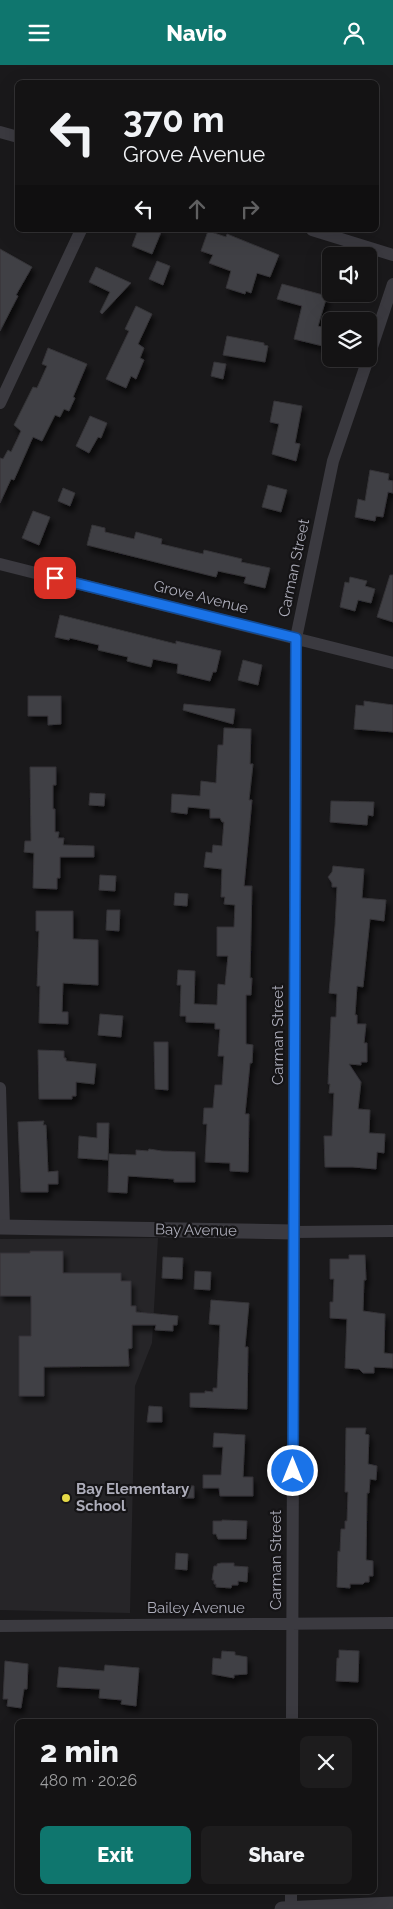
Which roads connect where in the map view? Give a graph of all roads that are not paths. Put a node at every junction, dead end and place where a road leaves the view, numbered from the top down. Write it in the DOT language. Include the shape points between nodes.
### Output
graph roads {
  1 [pos="0,132"];
  2 [pos="15,136"];
  3 [pos="80,232"];
  4 [pos="318,232"];
  5 [pos="393,255"];
  6 [pos="393,284"];
  7 [pos="377,331"];
  8 [pos="365,367"];
  9 [pos="0,403"];
  10 [pos="0,564"];
  11 [pos="296,638"];
  12 [pos="393,663"];
  13 [pos="0,1088"];
  14 [pos="2,1227"];
  15 [pos="393,1231"];
  16 [pos="294,1232"];
  17 [pos="393,1623"];
  18 [pos="292,1624"];
  19 [pos="0,1626"];
  20 [pos="292,1719"];
  21 [pos="291,1894"];
  22 [pos="393,1904"];
  23 [pos="282,1909"];
  24 [pos="291,1909"];
  1 -- 2 [label="street"];
  3 -- 9 [label="street"];
  4 -- 5 [label="street"];
  6 -- 7 [label="street, Carman Street"];
  8 -- 11 [label="street, Carman Street" via="333,461"];
  10 -- 11 [label="street, Grove Avenue"];
  11 -- 12 [label="street, Grove Avenue"];
  11 -- 16 [label="street, Carman Street"];
  13 -- 14 [label="street"];
  14 -- 16 [label="street, Bay Avenue"];
  15 -- 16 [label="street, Bay Avenue"];
  16 -- 18 [label="street, Carman Street"];
  17 -- 18 [label="street, Bailey Avenue"];
  18 -- 19 [label="street, Bailey Avenue"];
  18 -- 20 [label="street, Carman Street"];
  21 -- 24 [label="street"];
  22 -- 24 [label="street"];
  23 -- 24 [label="street"];
}
